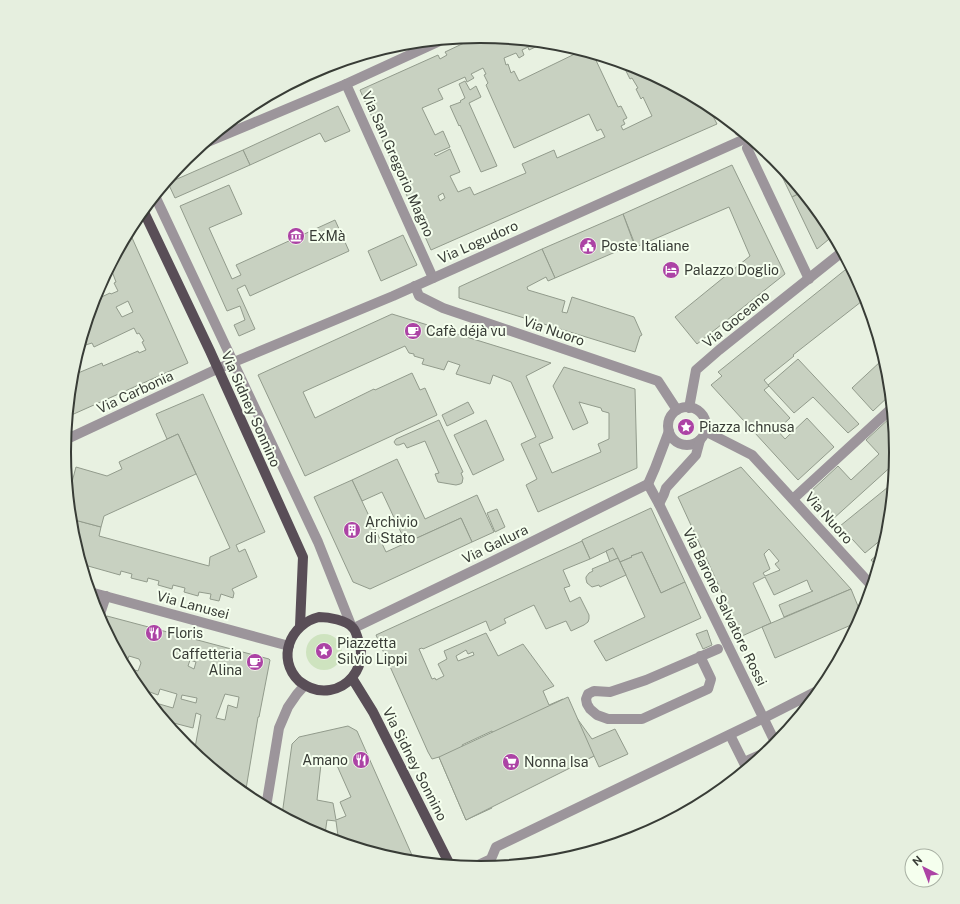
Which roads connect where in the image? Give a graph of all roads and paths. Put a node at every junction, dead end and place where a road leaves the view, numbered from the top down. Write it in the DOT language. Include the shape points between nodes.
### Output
graph roads {
  1 [pos="429,46"];
  2 [pos="346,84"];
  3 [pos="219,137"];
  4 [pos="744,139"];
  5 [pos="747,148"];
  6 [pos="157,201"];
  7 [pos="146,217"];
  8 [pos="838,255"];
  9 [pos="433,278"];
  10 [pos="809,278"];
  11 [pos="415,286"];
  12 [pos="234,362"];
  13 [pos="218,369"];
  14 [pos="689,408"];
  15 [pos="677,410"];
  16 [pos="887,413"];
  17 [pos="669,431"];
  18 [pos="703,435"];
  19 [pos="72,437"];
  20 [pos="648,484"];
  21 [pos="793,499"];
  22 [pos="659,504"];
  23 [pos="868,581"];
  24 [pos="97,594"];
  25 [pos="106,596"];
  26 [pos="102,609"];
  27 [pos="300,626"];
  28 [pos="352,626"];
  29 [pos="289,646"];
  30 [pos="718,649"];
  31 [pos="700,656"];
  32 [pos="352,678"];
  33 [pos="305,685"];
  34 [pos="808,696"];
  35 [pos="764,718"];
  36 [pos="730,734"];
  37 [pos="773,737"];
  38 [pos="745,765"];
  39 [pos="267,801"];
  40 [pos="447,860"];
  41 [pos="487,861"];
  1 -- 2 [label="street"];
  2 -- 3 [label="street"];
  2 -- 9 [label="street, Via San Gregorio Magno"];
  4 -- 9 [label="street, Via Logudoro"];
  5 -- 10 [label="street"];
  6 -- 12 [label="street"];
  7 -- 13 [label="main road, Via Sidney Sonnino"];
  8 -- 10 [label="street, Via Goceano"];
  9 -- 11 [label="street, Via Logudoro"];
  10 -- 14 [label="street, Via Goceano" via="696,370"];
  11 -- 12 [label="street, Via Logudoro"];
  11 -- 15 [label="street, Via Nuoro" via="419,296 443,308 658,382"];
  12 -- 13 [label="street, Via Logudoro"];
  12 -- 28 [label="street" via="318,542"];
  13 -- 19 [label="street, Via Carbonia"];
  13 -- 27 [label="main road, Via Sidney Sonnino" via="303,558"];
  14 -- 15 [label="street"];
  14 -- 18 [label="street" via="697,410 702,415 705,421"];
  15 -- 17 [label="street" via="669,420"];
  16 -- 21 [label="street"];
  17 -- 18 [label="street" via="673,439 686,446 693,444"];
  17 -- 20 [label="street"];
  18 -- 21 [label="street, Via Nuoro" via="752,455"];
  18 -- 22 [label="street" via="696,455 666,488"];
  20 -- 22 [label="street, Via Barone Salvatore Rossi"];
  20 -- 28 [label="street, Via Gallura" via="489,563"];
  21 -- 23 [label="street, Via Nuoro"];
  22 -- 35 [label="street, Via Barone Salvatore Rossi"];
  24 -- 25 [label="street, Via Lanusei"];
  25 -- 26 [label="street"];
  25 -- 29 [label="street, Via Lanusei"];
  27 -- 28 [label="main road" via="312,619 326,617"];
  27 -- 29 [label="main road"];
  28 -- 32 [label="main road" via="361,646 361,653 359,666"];
  29 -- 33 [label="main road" via="290,668"];
  30 -- 31 [label="street"];
  31 -- 31 [label="street" via="646,680 610,692 594,691 588,694 587,704 597,715 608,719 642,719 708,689 711,679"];
  32 -- 33 [label="main road" via="340,687 325,691"];
  32 -- 40 [label="main road, Via Sidney Sonnino" via="373,712"];
  33 -- 39 [label="street" via="288,707 279,728"];
  34 -- 35 [label="street"];
  35 -- 36 [label="street"];
  35 -- 37 [label="street, Via Barone Salvatore Rossi"];
  36 -- 38 [label="street"];
  36 -- 41 [label="street" via="496,847 491,859"];
}
